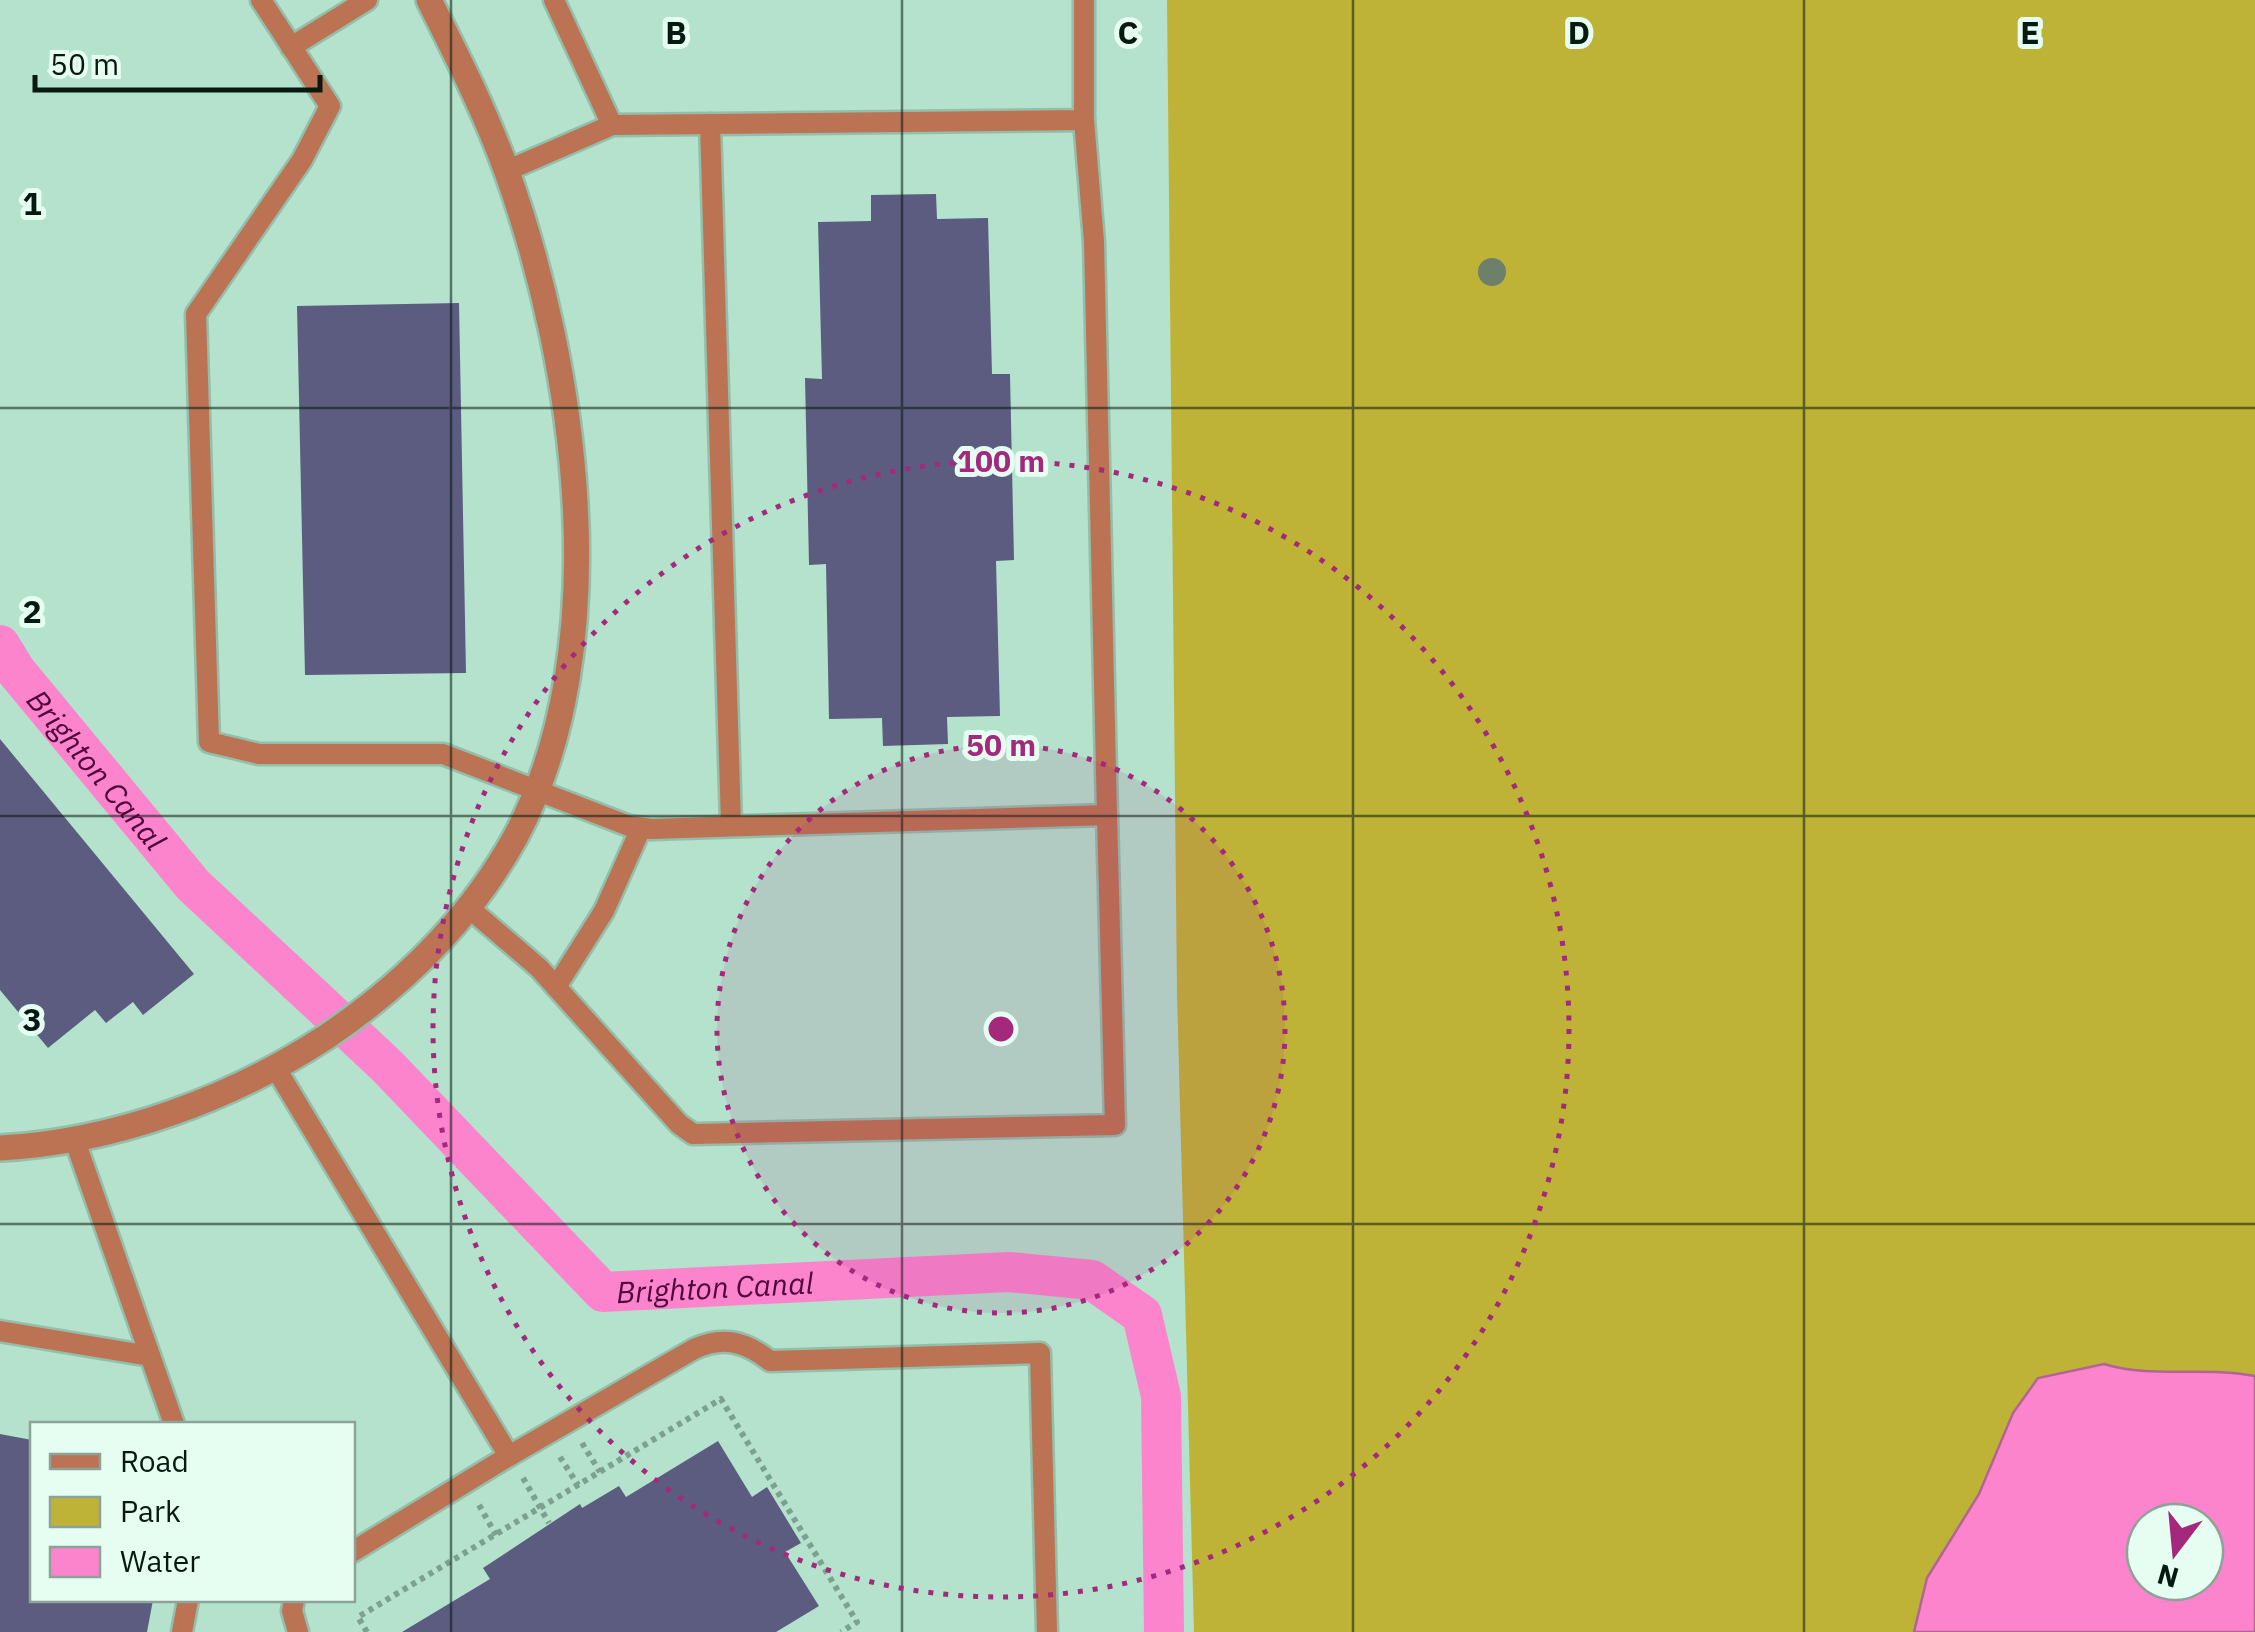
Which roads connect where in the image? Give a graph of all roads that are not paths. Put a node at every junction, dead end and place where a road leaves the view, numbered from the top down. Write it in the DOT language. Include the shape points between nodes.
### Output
graph roads {
  1 [pos="261,0"];
  2 [pos="367,0"];
  3 [pos="429,0"];
  4 [pos="554,0"];
  5 [pos="1084,0"];
  6 [pos="290,47"];
  7 [pos="1084,120"];
  8 [pos="710,124"];
  9 [pos="612,125"];
  10 [pos="506,171"];
  11 [pos="538,789"];
  12 [pos="1107,815"];
  13 [pos="731,824"];
  14 [pos="641,828"];
  15 [pos="469,908"];
  16 [pos="556,987"];
  17 [pos="275,1067"];
  18 [pos="74,1138"];
  19 [pos="0,1148"];
  20 [pos="0,1331"];
  21 [pos="150,1356"];
  22 [pos="173,1422"];
  23 [pos="509,1456"];
  24 [pos="355,1550"];
  25 [pos="188,1602"];
  26 [pos="294,1602"];
  27 [pos="182,1632"];
  28 [pos="298,1632"];
  29 [pos="1047,1632"];
  1 -- 6 [label="lane"];
  2 -- 6 [label="lane"];
  3 -- 10 [label="street"];
  4 -- 9 [label="lane"];
  5 -- 7 [label="lane"];
  6 -- 11 [label="lane" via="330,106 302,160 196,314 209,742 259,754 443,754"];
  7 -- 8 [label="lane"];
  7 -- 12 [label="lane" via="1094,242"];
  8 -- 9 [label="lane"];
  8 -- 13 [label="lane"];
  9 -- 10 [label="lane"];
  10 -- 11 [label="street" via="552,338 572,478 568,666"];
  11 -- 14 [label="lane"];
  11 -- 15 [label="street"];
  12 -- 13 [label="lane"];
  12 -- 16 [label="lane" via="1115,1125 693,1134"];
  13 -- 14 [label="lane"];
  14 -- 16 [label="lane" via="604,911"];
  15 -- 16 [label="lane"];
  15 -- 17 [label="street" via="368,1009"];
  17 -- 18 [label="street" via="187,1107"];
  17 -- 23 [label="lane"];
  18 -- 19 [label="street"];
  18 -- 21 [label="lane"];
  20 -- 21 [label="lane"];
  21 -- 22 [label="lane"];
  23 -- 24 [label="lane"];
  23 -- 29 [label="lane" via="719,1341 742,1344 770,1361 1040,1353"];
  25 -- 27 [label="lane"];
  26 -- 28 [label="lane"];
}
